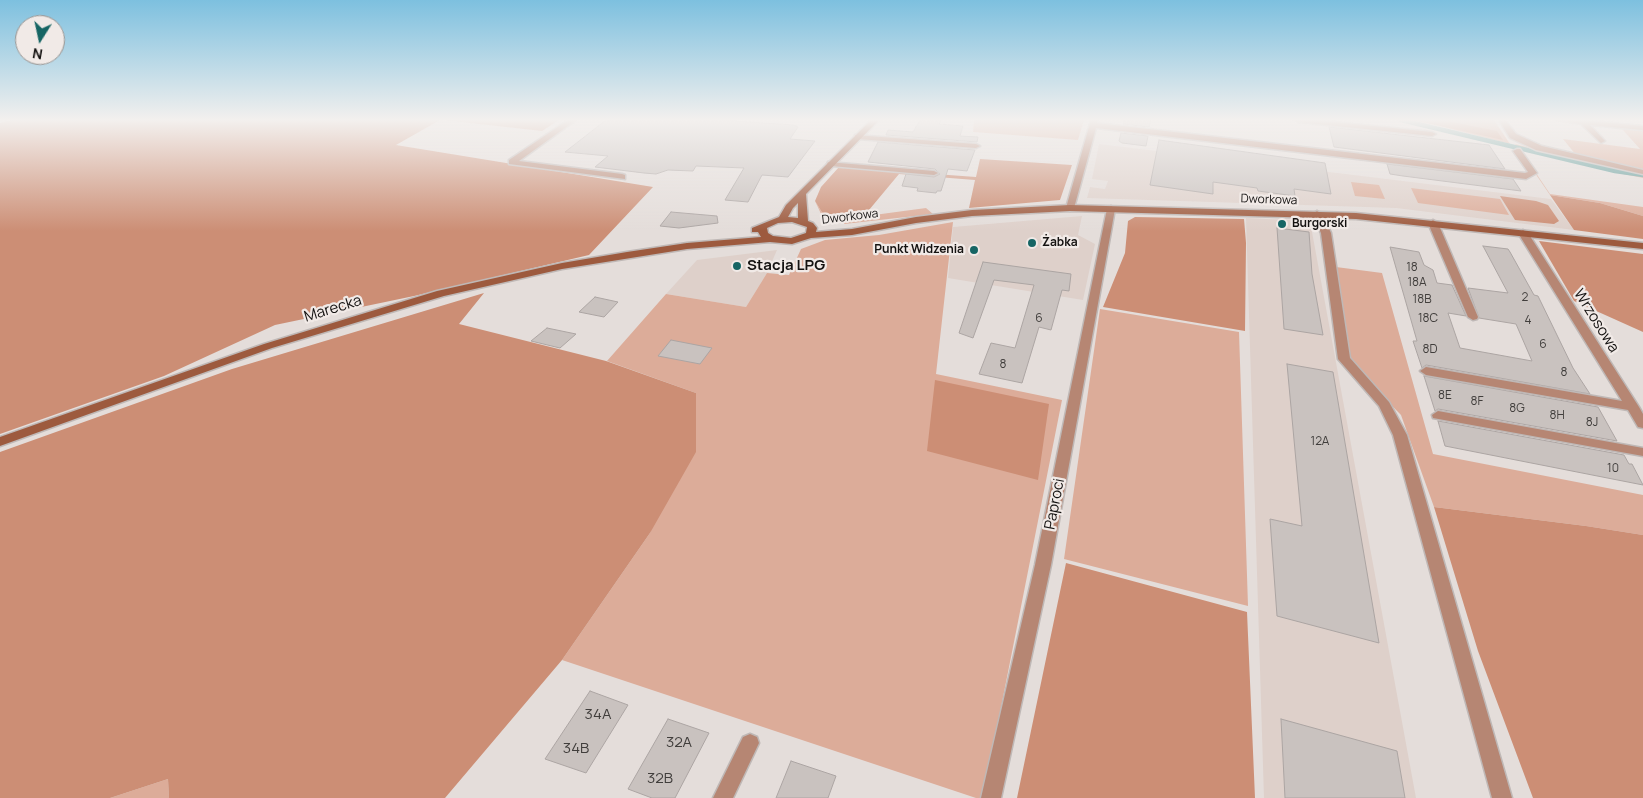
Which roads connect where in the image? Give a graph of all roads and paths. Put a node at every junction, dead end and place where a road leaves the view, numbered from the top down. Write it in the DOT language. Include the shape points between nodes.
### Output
graph roads {
  1 [pos="519,157"];
  2 [pos="838,157"];
  3 [pos="1084,157"];
  4 [pos="1373,157"];
  5 [pos="1522,157"];
  6 [pos="1573,157"];
  7 [pos="832,164"];
  8 [pos="1643,172"];
  9 [pos="934,173"];
  10 [pos="622,177"];
  11 [pos="802,194"];
  12 [pos="1070,208"];
  13 [pos="1111,208"];
  14 [pos="1317,214"];
  15 [pos="782,219"];
  16 [pos="1433,223"];
  17 [pos="808,227"];
  18 [pos="763,228"];
  19 [pos="1523,233"];
  20 [pos="770,239"];
  21 [pos="687,246"];
  22 [pos="1643,246"];
  23 [pos="1473,317"];
  24 [pos="1426,371"];
  25 [pos="1633,408"];
  26 [pos="1438,415"];
  27 [pos="1643,424"];
  28 [pos="0,442"];
  29 [pos="1643,452"];
  30 [pos="750,743"];
  31 [pos="723,798"];
  32 [pos="991,798"];
  33 [pos="1502,798"];
  1 -- 10 [label="street" via="512,162"];
  2 -- 7 [label="street"];
  3 -- 12 [label="street"];
  4 -- 5 [label="street" via="1526,176 1533,173"];
  6 -- 8 [label="street"];
  7 -- 9 [label="street"];
  7 -- 11 [label="street"];
  11 -- 15 [label="street"];
  11 -- 17 [label="street"];
  12 -- 13 [label="street, Dworkowa"];
  12 -- 17 [label="street, Dworkowa" via="972,213 852,232"];
  13 -- 14 [label="street, Dworkowa"];
  13 -- 32 [label="street, Paproci" via="1043,565"];
  14 -- 16 [label="street, Dworkowa"];
  14 -- 33 [label="street" via="1326,232 1344,359 1385,405 1400,436"];
  15 -- 17 [label="street"];
  15 -- 18 [label="street, Marecka"];
  16 -- 19 [label="street, Dworkowa"];
  16 -- 23 [label="street"];
  17 -- 20 [label="street, Marecka" via="792,241"];
  18 -- 20 [label="street" via="763,234"];
  18 -- 21 [label="street, Marecka"];
  19 -- 22 [label="street, Dworkowa"];
  19 -- 25 [label="street, Wrzosowa"];
  20 -- 21 [label="street, Marecka"];
  21 -- 28 [label="street, Marecka" via="517,276 353,318"];
  24 -- 25 [label="street"];
  25 -- 27 [label="street, Wrzosowa"];
  26 -- 29 [label="street"];
  30 -- 31 [label="street"];
}
